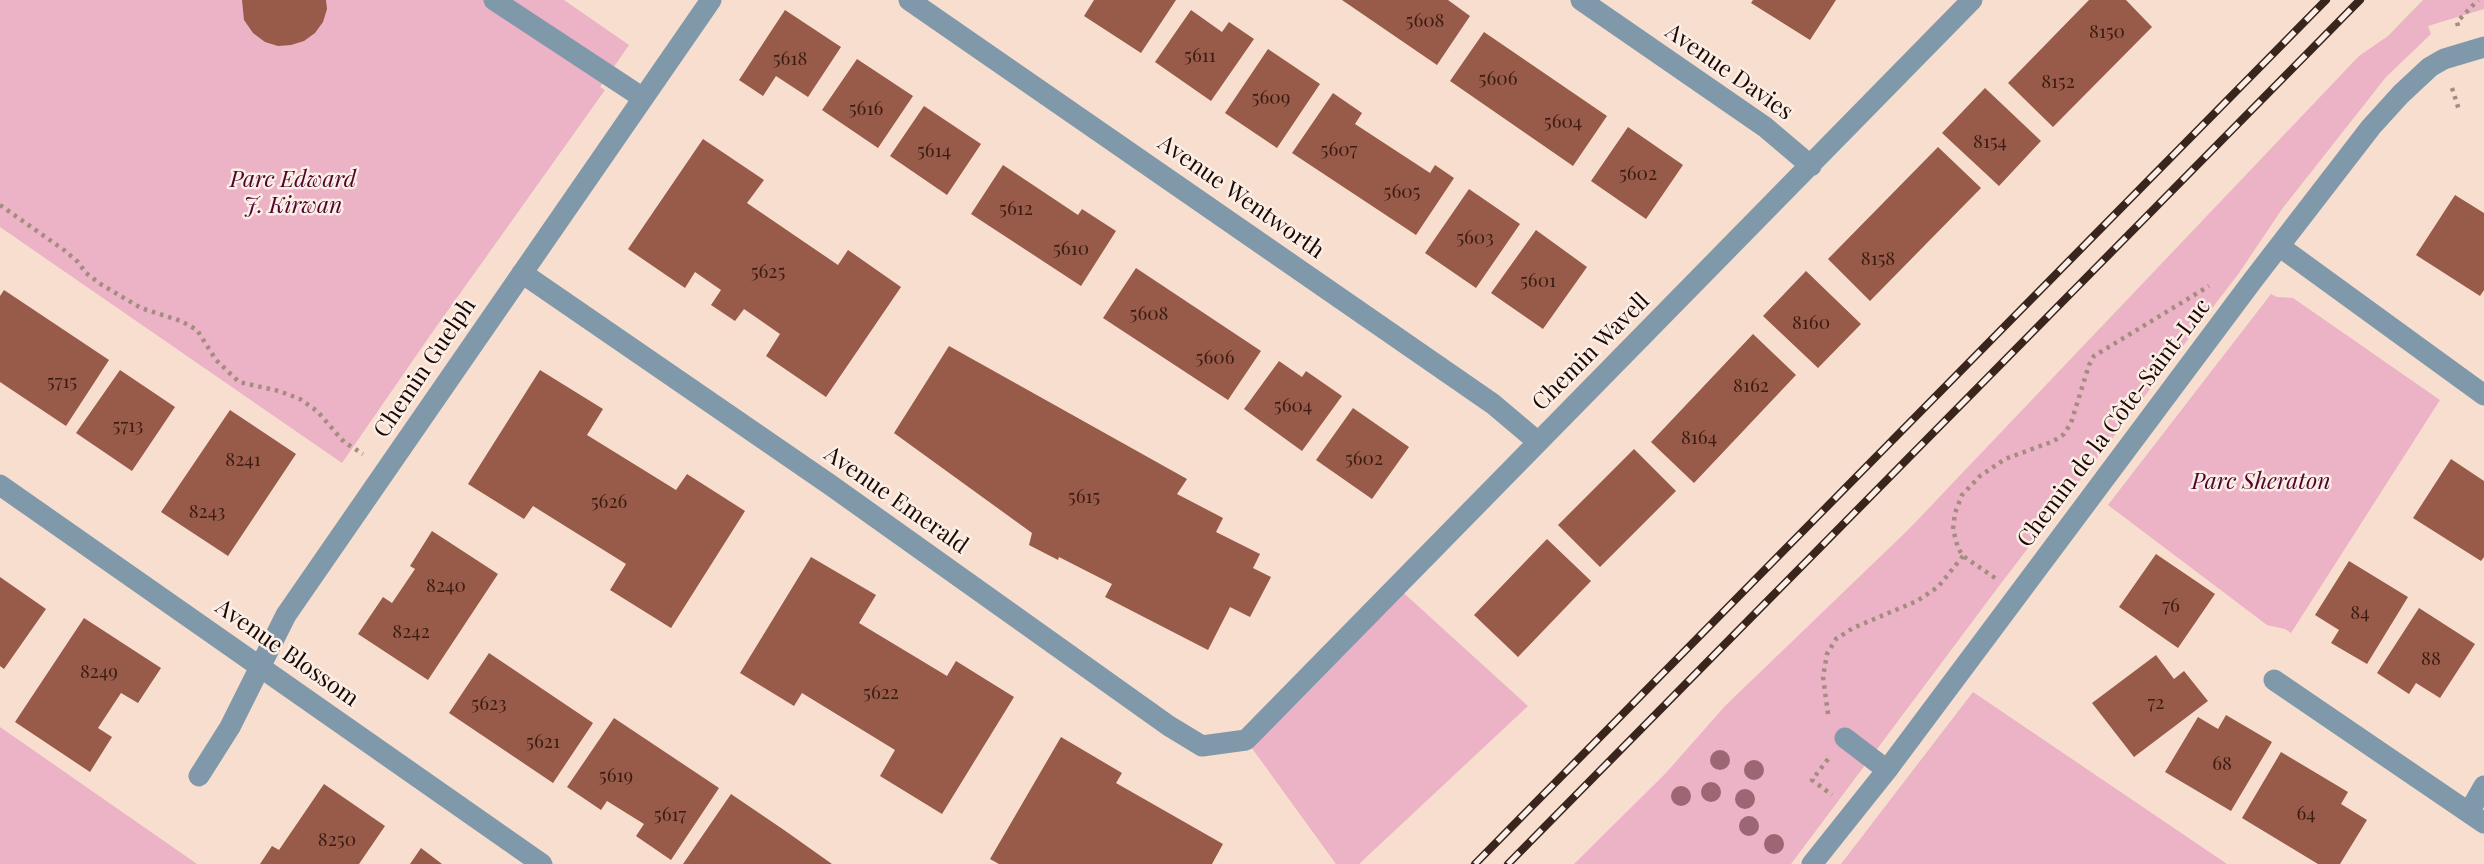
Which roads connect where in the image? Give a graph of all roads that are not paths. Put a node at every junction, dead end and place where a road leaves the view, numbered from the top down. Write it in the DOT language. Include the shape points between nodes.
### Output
graph roads {
  1 [pos="494,0"];
  2 [pos="712,0"];
  3 [pos="909,0"];
  4 [pos="1581,0"];
  5 [pos="1972,0"];
  6 [pos="2484,47"];
  7 [pos="643,98"];
  8 [pos="1811,166"];
  9 [pos="2279,246"];
  10 [pos="522,273"];
  11 [pos="2484,395"];
  12 [pos="1538,442"];
  13 [pos="0,485"];
  14 [pos="259,666"];
  15 [pos="2274,680"];
  16 [pos="1845,738"];
  17 [pos="1246,740"];
  18 [pos="1887,770"];
  19 [pos="199,776"];
  20 [pos="2484,786"];
  21 [pos="2476,818"];
  22 [pos="542,864"];
  23 [pos="1812,864"];
  1 -- 7 [label="street"];
  2 -- 7 [label="street, Chemin Guelph"];
  3 -- 12 [label="street, Avenue Wentworth" via="1493,404"];
  4 -- 8 [label="street, Avenue Davies" via="1765,127"];
  5 -- 8 [label="street, Chemin Wavell"];
  6 -- 9 [label="street, Chemin de la Côte-Saint-Luc" via="2444,59 2418,77 2371,127"];
  7 -- 10 [label="street, Chemin Guelph"];
  8 -- 12 [label="street, Chemin Wavell"];
  9 -- 11 [label="street"];
  9 -- 18 [label="street, Chemin de la Côte-Saint-Luc"];
  10 -- 14 [label="street, Chemin Guelph" via="286,615"];
  10 -- 17 [label="street, Avenue Emerald" via="1169,726 1202,746"];
  12 -- 17 [label="street, Chemin Wavell"];
  13 -- 14 [label="street, Avenue Blossom"];
  14 -- 19 [label="street, Chemin Guelph" via="230,727"];
  14 -- 22 [label="street, Avenue Blossom"];
  15 -- 21 [label="street"];
  16 -- 18 [label="street"];
  18 -- 23 [label="street, Chemin de la Côte-Saint-Luc"];
  20 -- 21 [label="street"];
}
